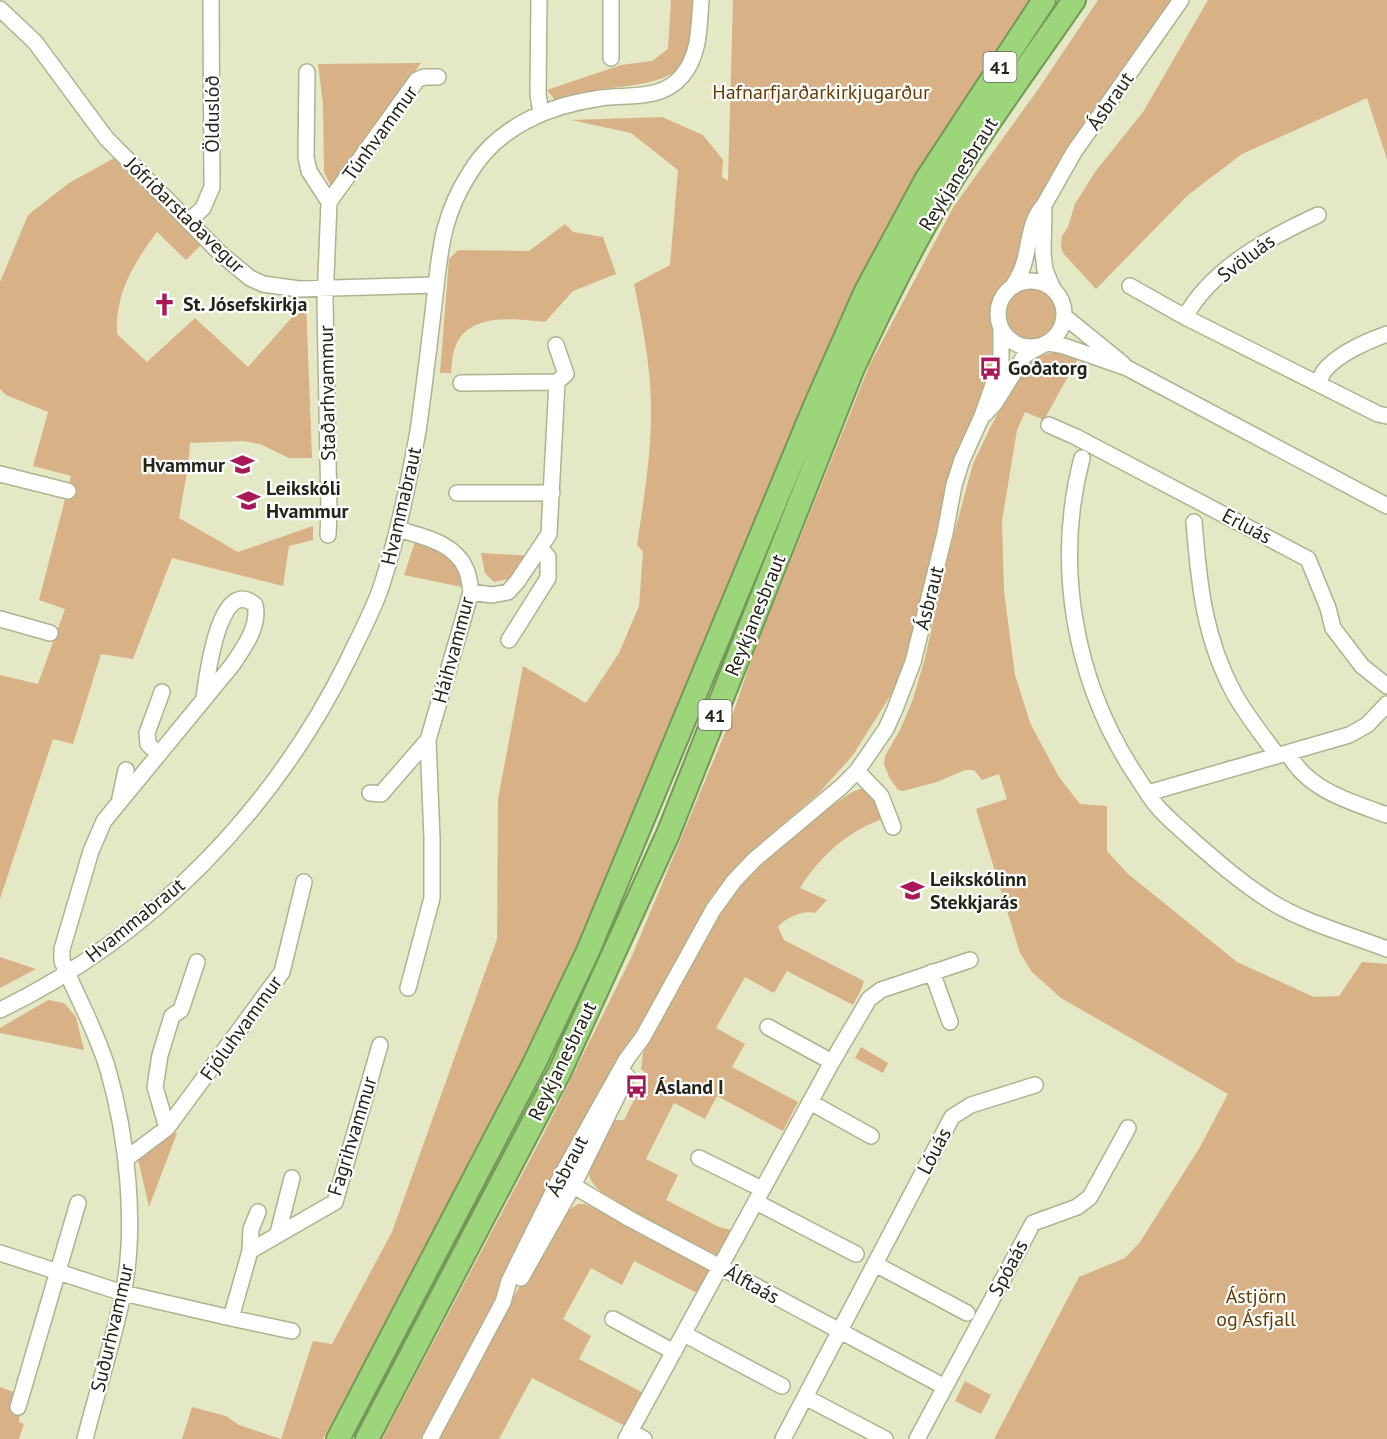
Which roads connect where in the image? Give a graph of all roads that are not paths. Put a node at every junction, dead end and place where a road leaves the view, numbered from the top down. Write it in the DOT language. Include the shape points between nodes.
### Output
graph roads {
  1 [pos="211,0"];
  2 [pos="539,0"];
  3 [pos="611,0"];
  4 [pos="701,0"];
  5 [pos="1044,0"];
  6 [pos="1074,0"];
  7 [pos="1181,0"];
  8 [pos="0,9"];
  9 [pos="611,58"];
  10 [pos="307,72"];
  11 [pos="438,77"];
  12 [pos="541,113"];
  13 [pos="329,202"];
  14 [pos="1044,205"];
  15 [pos="1318,215"];
  16 [pos="189,221"];
  17 [pos="436,285"];
  18 [pos="1013,286"];
  19 [pos="1130,286"];
  20 [pos="325,287"];
  21 [pos="1053,290"];
  22 [pos="1064,316"];
  23 [pos="1185,317"];
  24 [pos="1001,330"];
  25 [pos="1387,334"];
  26 [pos="1044,344"];
  27 [pos="556,345"];
  28 [pos="1127,368"];
  29 [pos="557,382"];
  30 [pos="461,383"];
  31 [pos="1319,384"];
  32 [pos="982,416"];
  33 [pos="1387,416"];
  34 [pos="1049,425"];
  35 [pos="1082,458"];
  36 [pos="0,474"];
  37 [pos="68,491"];
  38 [pos="457,493"];
  39 [pos="552,493"];
  40 [pos="1387,506"];
  41 [pos="1194,522"];
  42 [pos="398,529"];
  43 [pos="328,535"];
  44 [pos="540,548"];
  45 [pos="471,592"];
  46 [pos="0,619"];
  47 [pos="50,633"];
  48 [pos="509,640"];
  49 [pos="1387,686"];
  50 [pos="162,692"];
  51 [pos="204,698"];
  52 [pos="1386,707"];
  53 [pos="428,740"];
  54 [pos="158,754"];
  55 [pos="1283,754"];
  56 [pos="126,770"];
  57 [pos="856,771"];
  58 [pos="370,793"];
  59 [pos="1148,793"];
  60 [pos="119,804"];
  61 [pos="1387,815"];
  62 [pos="893,827"];
  63 [pos="304,882"];
  64 [pos="1387,949"];
  65 [pos="970,960"];
  66 [pos="197,962"];
  67 [pos="932,972"];
  68 [pos="68,974"];
  69 [pos="408,988"];
  70 [pos="0,1010"];
  71 [pos="950,1022"];
  72 [pos="768,1027"];
  73 [pos="380,1045"];
  74 [pos="832,1062"];
  75 [pos="1035,1085"];
  76 [pos="810,1102"];
  77 [pos="167,1128"];
  78 [pos="1128,1128"];
  79 [pos="871,1136"];
  80 [pos="699,1158"];
  81 [pos="126,1159"];
  82 [pos="292,1178"];
  83 [pos="566,1182"];
  84 [pos="759,1195"];
  85 [pos="78,1203"];
  86 [pos="258,1212"];
  87 [pos="279,1233"];
  88 [pos="250,1251"];
  89 [pos="0,1253"];
  90 [pos="856,1254"];
  91 [pos="875,1264"];
  92 [pos="720,1266"];
  93 [pos="58,1271"];
  94 [pos="123,1293"];
  95 [pos="967,1313"];
  96 [pos="231,1318"];
  97 [pos="613,1318"];
  98 [pos="292,1331"];
  99 [pos="840,1331"];
  100 [pos="684,1334"];
  101 [pos="674,1352"];
  102 [pos="782,1386"];
  103 [pos="945,1387"];
  104 [pos="805,1397"];
  105 [pos="18,1407"];
  106 [pos="634,1436"];
  107 [pos="85,1439"];
  108 [pos="338,1439"];
  109 [pos="367,1439"];
  110 [pos="430,1439"];
  111 [pos="783,1439"];
  112 [pos="885,1439"];
  113 [pos="917,1439"];
  1 -- 16 [label="street, Ölduslóð" via="212,187 203,208"];
  2 -- 12 [label="street"];
  3 -- 9 [label="street"];
  4 -- 12 [label="street, Hvammabraut" via="696,52 679,80 646,96 585,100"];
  5 -- 108 [label="highway, Reykjanesbraut / 41" via="926,180 866,291 588,951 533,1066"];
  6 -- 109 [label="highway, Reykjanesbraut / 41" via="940,198 884,301 848,380 668,834 560,1071"];
  7 -- 14 [label="street, Ásbraut" via="1074,152"];
  8 -- 16 [label="street, Jófríðarstaðavegur" via="35,42 106,138"];
  10 -- 13 [label="street, Túnhvammur" via="306,157 309,171"];
  11 -- 13 [label="street, Túnhvammur" via="417,80"];
  12 -- 17 [label="street, Hvammabraut" via="507,132 485,151 469,173 450,207"];
  13 -- 20 [label="street"];
  14 -- 18 [label="street, Ásbraut" via="1032,224 1021,274"];
  14 -- 21 [label="street, Ásbraut" via="1043,253"];
  15 -- 23 [label="street, Svöluás" via="1282,232 1237,262 1212,283"];
  16 -- 20 [label="street, Jófríðarstaðavegur" via="250,278 263,284 299,289"];
  17 -- 20 [label="street, Jófríðarstaðavegur"];
  17 -- 42 [label="street, Hvammabraut" via="419,422"];
  18 -- 21 [label="street" via="1037,282"];
  18 -- 24 [label="street" via="997,310"];
  19 -- 23 [label="street"];
  20 -- 43 [label="street, Staðarhvammur"];
  21 -- 22 [label="street" via="1063,305"];
  22 -- 26 [label="street" via="1060,331"];
  22 -- 28 [label="street"];
  23 -- 31 [label="street"];
  24 -- 26 [label="street" via="1018,345"];
  24 -- 32 [label="street, Ásbraut" via="1001,362"];
  25 -- 31 [label="street" via="1344,355 1324,371"];
  26 -- 28 [label="street" via="1064,346"];
  26 -- 32 [label="street, Ásbraut" via="1025,355 995,403"];
  27 -- 29 [label="street" via="566,374"];
  28 -- 40 [label="street"];
  29 -- 30 [label="street"];
  29 -- 39 [label="street"];
  31 -- 33 [label="street"];
  32 -- 57 [label="street, Ásbraut" via="954,485 918,645 904,688 886,729"];
  34 -- 49 [label="street, Erluás" via="1308,559 1334,628 1362,666"];
  35 -- 59 [label="street" via="1071,506 1070,588 1076,631 1107,725"];
  36 -- 37 [label="street"];
  38 -- 39 [label="street"];
  39 -- 44 [label="street" via="549,534"];
  41 -- 55 [label="street, Erluás" via="1202,601 1214,649 1236,698"];
  42 -- 45 [label="street, Háihvammur" via="450,548 466,570"];
  42 -- 68 [label="street, Hvammabraut" via="369,617 324,705 279,776 236,830 191,874 118,938"];
  44 -- 45 [label="street" via="507,592"];
  44 -- 48 [label="street" via="548,557 548,578"];
  45 -- 53 [label="street, Háihvammur"];
  46 -- 47 [label="street"];
  50 -- 54 [label="street" via="147,732 148,744"];
  51 -- 51 [label="street, Suðurhvammur" via="233,664 250,636 256,611 250,601 239,599 226,610 208,666"];
  51 -- 54 [label="street, Suðurhvammur"];
  52 -- 55 [label="street" via="1350,735"];
  53 -- 58 [label="street, Háihvammur" via="381,794"];
  53 -- 69 [label="street, Háihvammur" via="432,898"];
  54 -- 60 [label="street, Suðurhvammur"];
  55 -- 59 [label="street"];
  55 -- 61 [label="street, Erluás" via="1302,775 1356,805"];
  56 -- 60 [label="street"];
  57 -- 62 [label="street" via="881,796"];
  57 -- 83 [label="street, Ásbraut" via="755,859 713,910 643,1037 626,1060"];
  59 -- 64 [label="street" via="1169,819 1214,860 1272,903"];
  60 -- 68 [label="street, Suðurhvammur" via="104,821 73,911 62,949"];
  63 -- 77 [label="street, Fjóluhvammur" via="282,972"];
  65 -- 67 [label="street"];
  66 -- 77 [label="street" via="182,1010 172,1016 159,1064 155,1087"];
  67 -- 71 [label="street"];
  67 -- 74 [label="street" via="881,990 869,999"];
  68 -- 70 [label="street, Hvammabraut"];
  68 -- 81 [label="street, Suðurhvammur" via="107,1068"];
  72 -- 74 [label="street"];
  73 -- 87 [label="street, Fagrihvammur" via="335,1202"];
  74 -- 76 [label="street"];
  75 -- 91 [label="street, Lóuás" via="971,1105 952,1117"];
  76 -- 79 [label="street"];
  76 -- 84 [label="street"];
  77 -- 81 [label="street, Fjóluhvammur"];
  78 -- 103 [label="street, Spóaás" via="1090,1197 1077,1207 1033,1223"];
  80 -- 84 [label="street"];
  81 -- 94 [label="street, Suðurhvammur" via="130,1242"];
  82 -- 87 [label="street"];
  83 -- 92 [label="street, Álftaás"];
  83 -- 110 [label="street, Ásbraut" via="509,1281 503,1302"];
  84 -- 90 [label="street"];
  84 -- 92 [label="street"];
  85 -- 93 [label="street"];
  86 -- 88 [label="street" via="251,1229"];
  87 -- 88 [label="street, Fagrihvammur"];
  88 -- 96 [label="street"];
  89 -- 93 [label="street"];
  91 -- 95 [label="street"];
  91 -- 99 [label="street, Lóuás"];
  92 -- 99 [label="street, Álftaás"];
  92 -- 100 [label="street"];
  93 -- 94 [label="street"];
  93 -- 105 [label="street"];
  94 -- 96 [label="street"];
  94 -- 107 [label="street, Suðurhvammur"];
  96 -- 98 [label="street"];
  97 -- 101 [label="street"];
  99 -- 103 [label="street, Álftaás"];
  99 -- 104 [label="street, Lóuás"];
  100 -- 101 [label="street"];
  100 -- 102 [label="street"];
  101 -- 106 [label="street"];
  103 -- 113 [label="street, Spóaás"];
  104 -- 111 [label="street, Lóuás"];
  104 -- 112 [label="street"];
}
